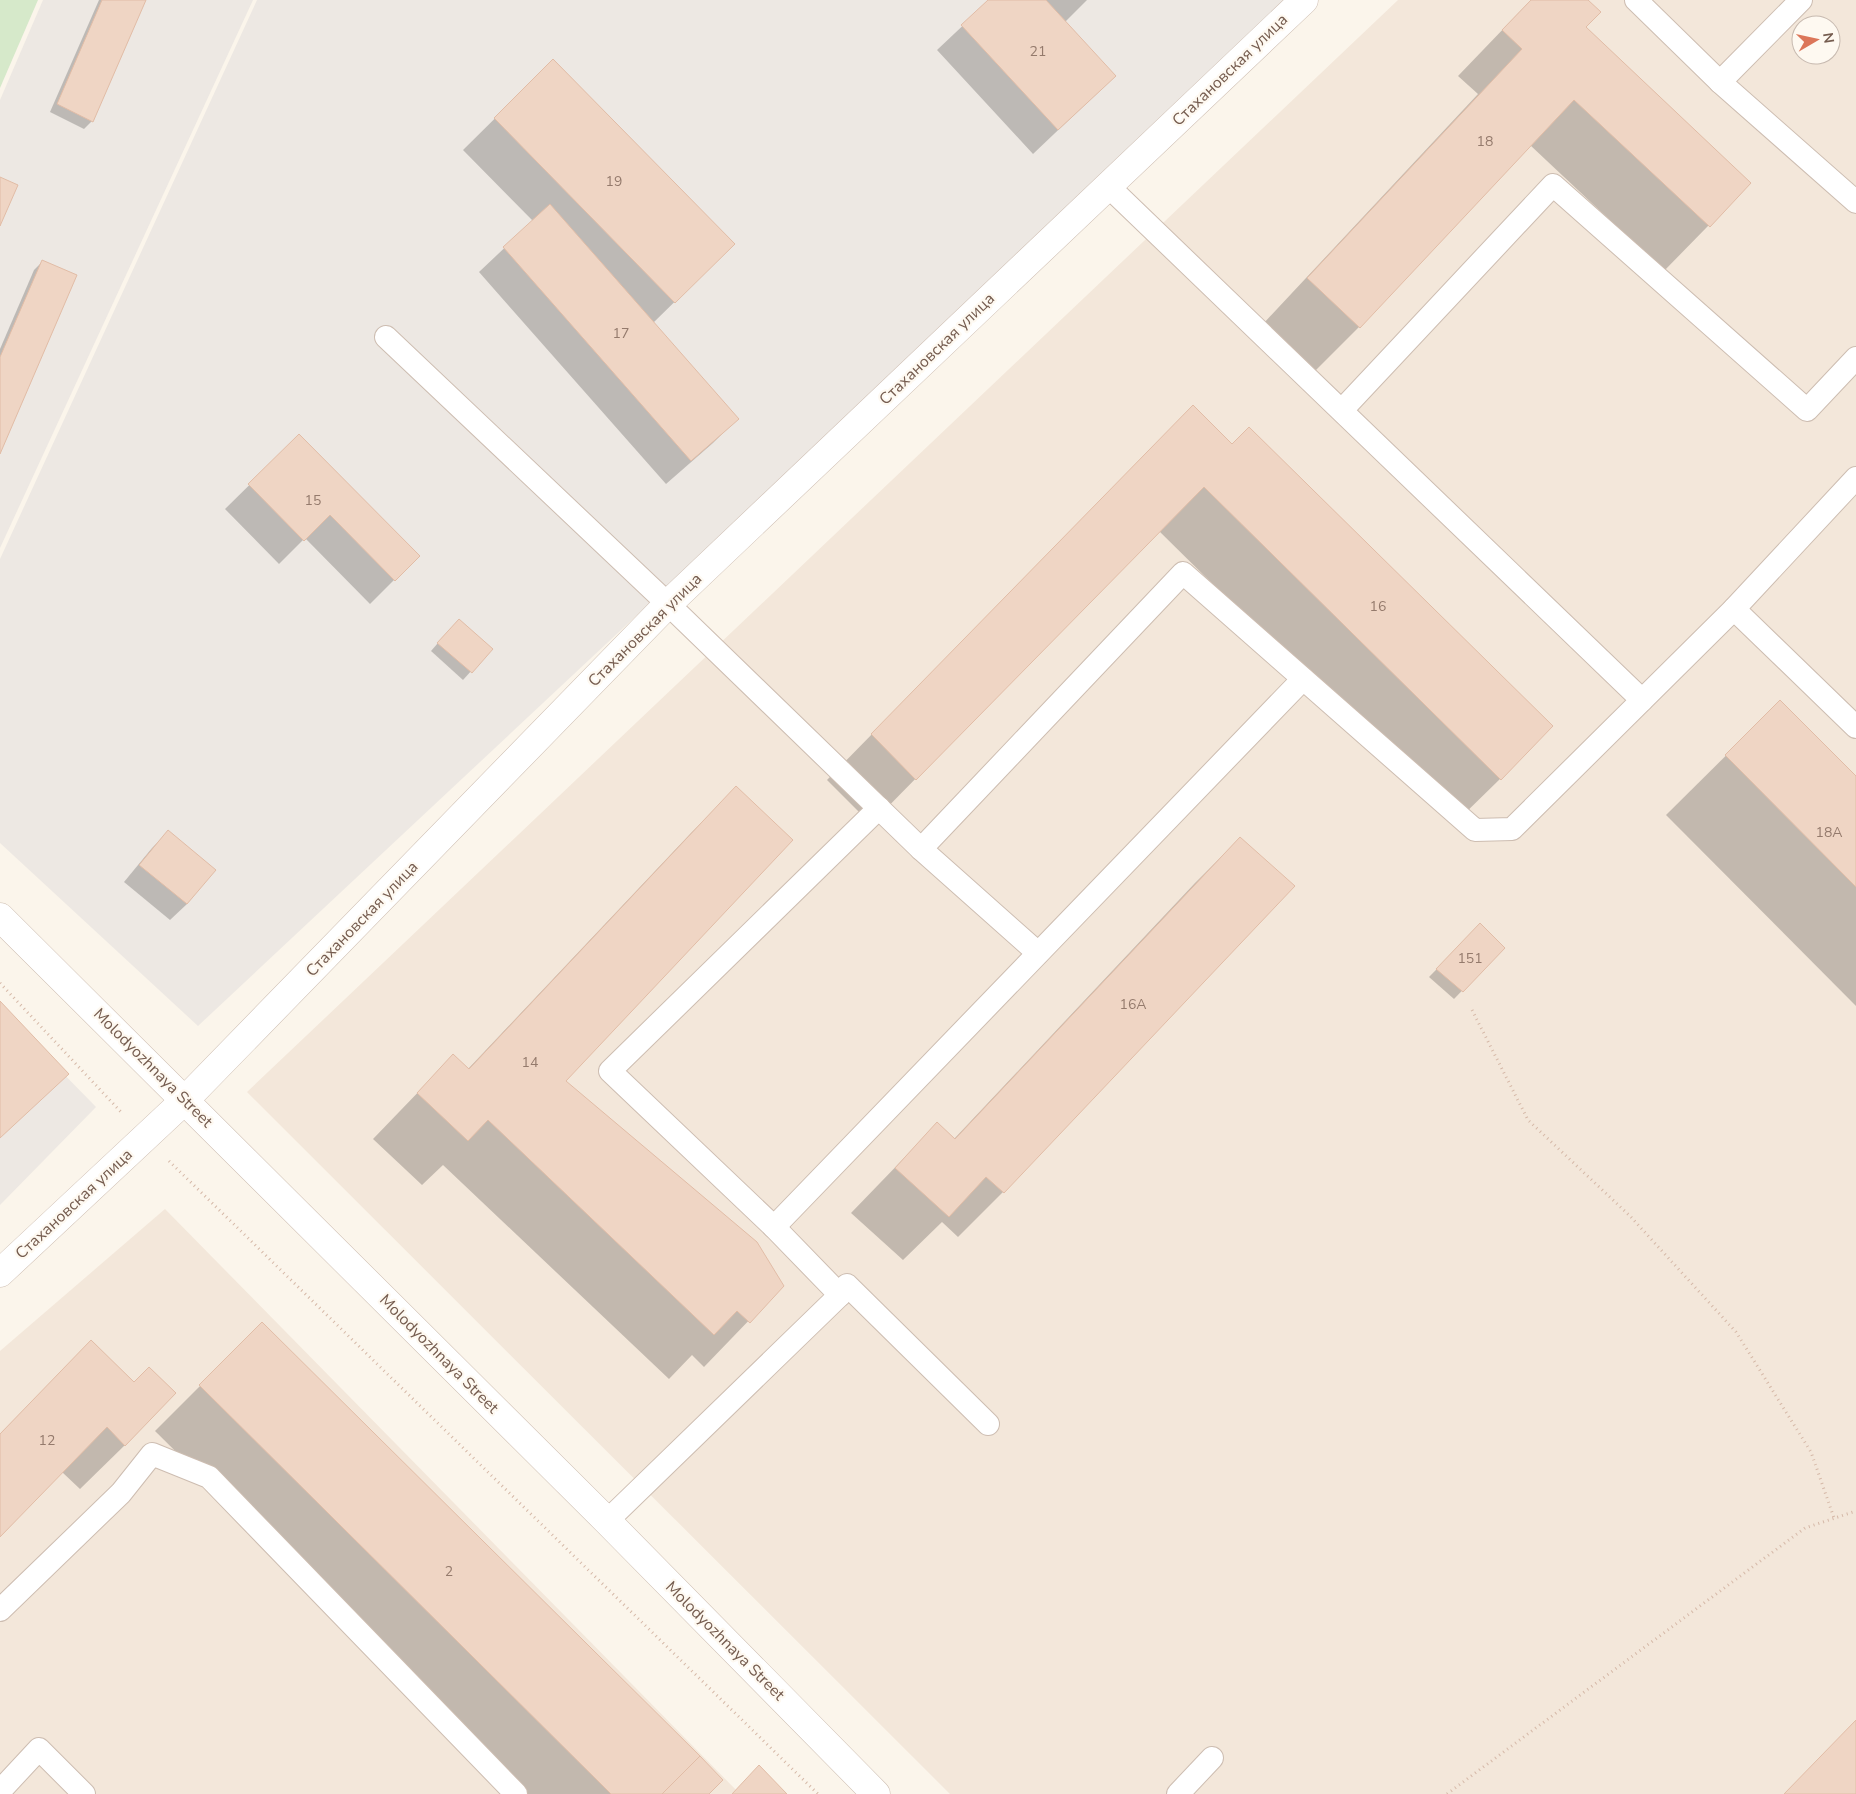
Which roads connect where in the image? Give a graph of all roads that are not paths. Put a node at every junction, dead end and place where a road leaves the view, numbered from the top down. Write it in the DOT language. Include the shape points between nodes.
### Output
graph roads {
  1 [pos="1304,0"];
  2 [pos="1636,0"];
  3 [pos="1801,0"];
  4 [pos="1720,82"];
  5 [pos="1108,186"];
  6 [pos="1856,202"];
  7 [pos="386,337"];
  8 [pos="1856,358"];
  9 [pos="1342,410"];
  10 [pos="1856,478"];
  11 [pos="668,604"];
  12 [pos="1734,609"];
  13 [pos="1303,678"];
  14 [pos="1642,700"];
  15 [pos="1856,727"];
  16 [pos="879,808"];
  17 [pos="921,849"];
  18 [pos="0,917"];
  19 [pos="1038,953"];
  20 [pos="185,1100"];
  21 [pos="774,1227"];
  22 [pos="0,1273"];
  23 [pos="840,1295"];
  24 [pos="988,1424"];
  25 [pos="607,1521"];
  26 [pos="0,1610"];
  27 [pos="1212,1758"];
  28 [pos="0,1792"];
  29 [pos="84,1794"];
  30 [pos="516,1794"];
  31 [pos="876,1794"];
  32 [pos="1178,1794"];
  1 -- 5 [label="street, Стахановская улица"];
  2 -- 4 [label="lane"];
  3 -- 4 [label="lane"];
  4 -- 6 [label="lane"];
  5 -- 9 [label="lane"];
  5 -- 11 [label="street, Стахановская улица"];
  7 -- 11 [label="lane"];
  8 -- 9 [label="lane" via="1807,410 1554,185"];
  9 -- 14 [label="lane"];
  10 -- 12 [label="lane"];
  11 -- 16 [label="lane"];
  11 -- 20 [label="street, Стахановская улица"];
  12 -- 14 [label="lane"];
  12 -- 15 [label="lane"];
  13 -- 14 [label="lane" via="1474,830 1512,829"];
  13 -- 17 [label="lane" via="1183,573"];
  13 -- 19 [label="lane"];
  16 -- 17 [label="lane"];
  16 -- 21 [label="lane" via="610,1071"];
  17 -- 19 [label="lane"];
  18 -- 20 [label="street, Molodyozhnaya Street"];
  19 -- 21 [label="lane"];
  20 -- 22 [label="street, Стахановская улица"];
  20 -- 25 [label="street, Molodyozhnaya Street"];
  21 -- 23 [label="lane"];
  23 -- 24 [label="lane" via="847,1285"];
  23 -- 25 [label="lane"];
  25 -- 31 [label="street, Molodyozhnaya Street"];
  26 -- 30 [label="lane" via="121,1493 152,1454 209,1477"];
  27 -- 32 [label="lane"];
  28 -- 29 [label="lane" via="39,1749"];
}
